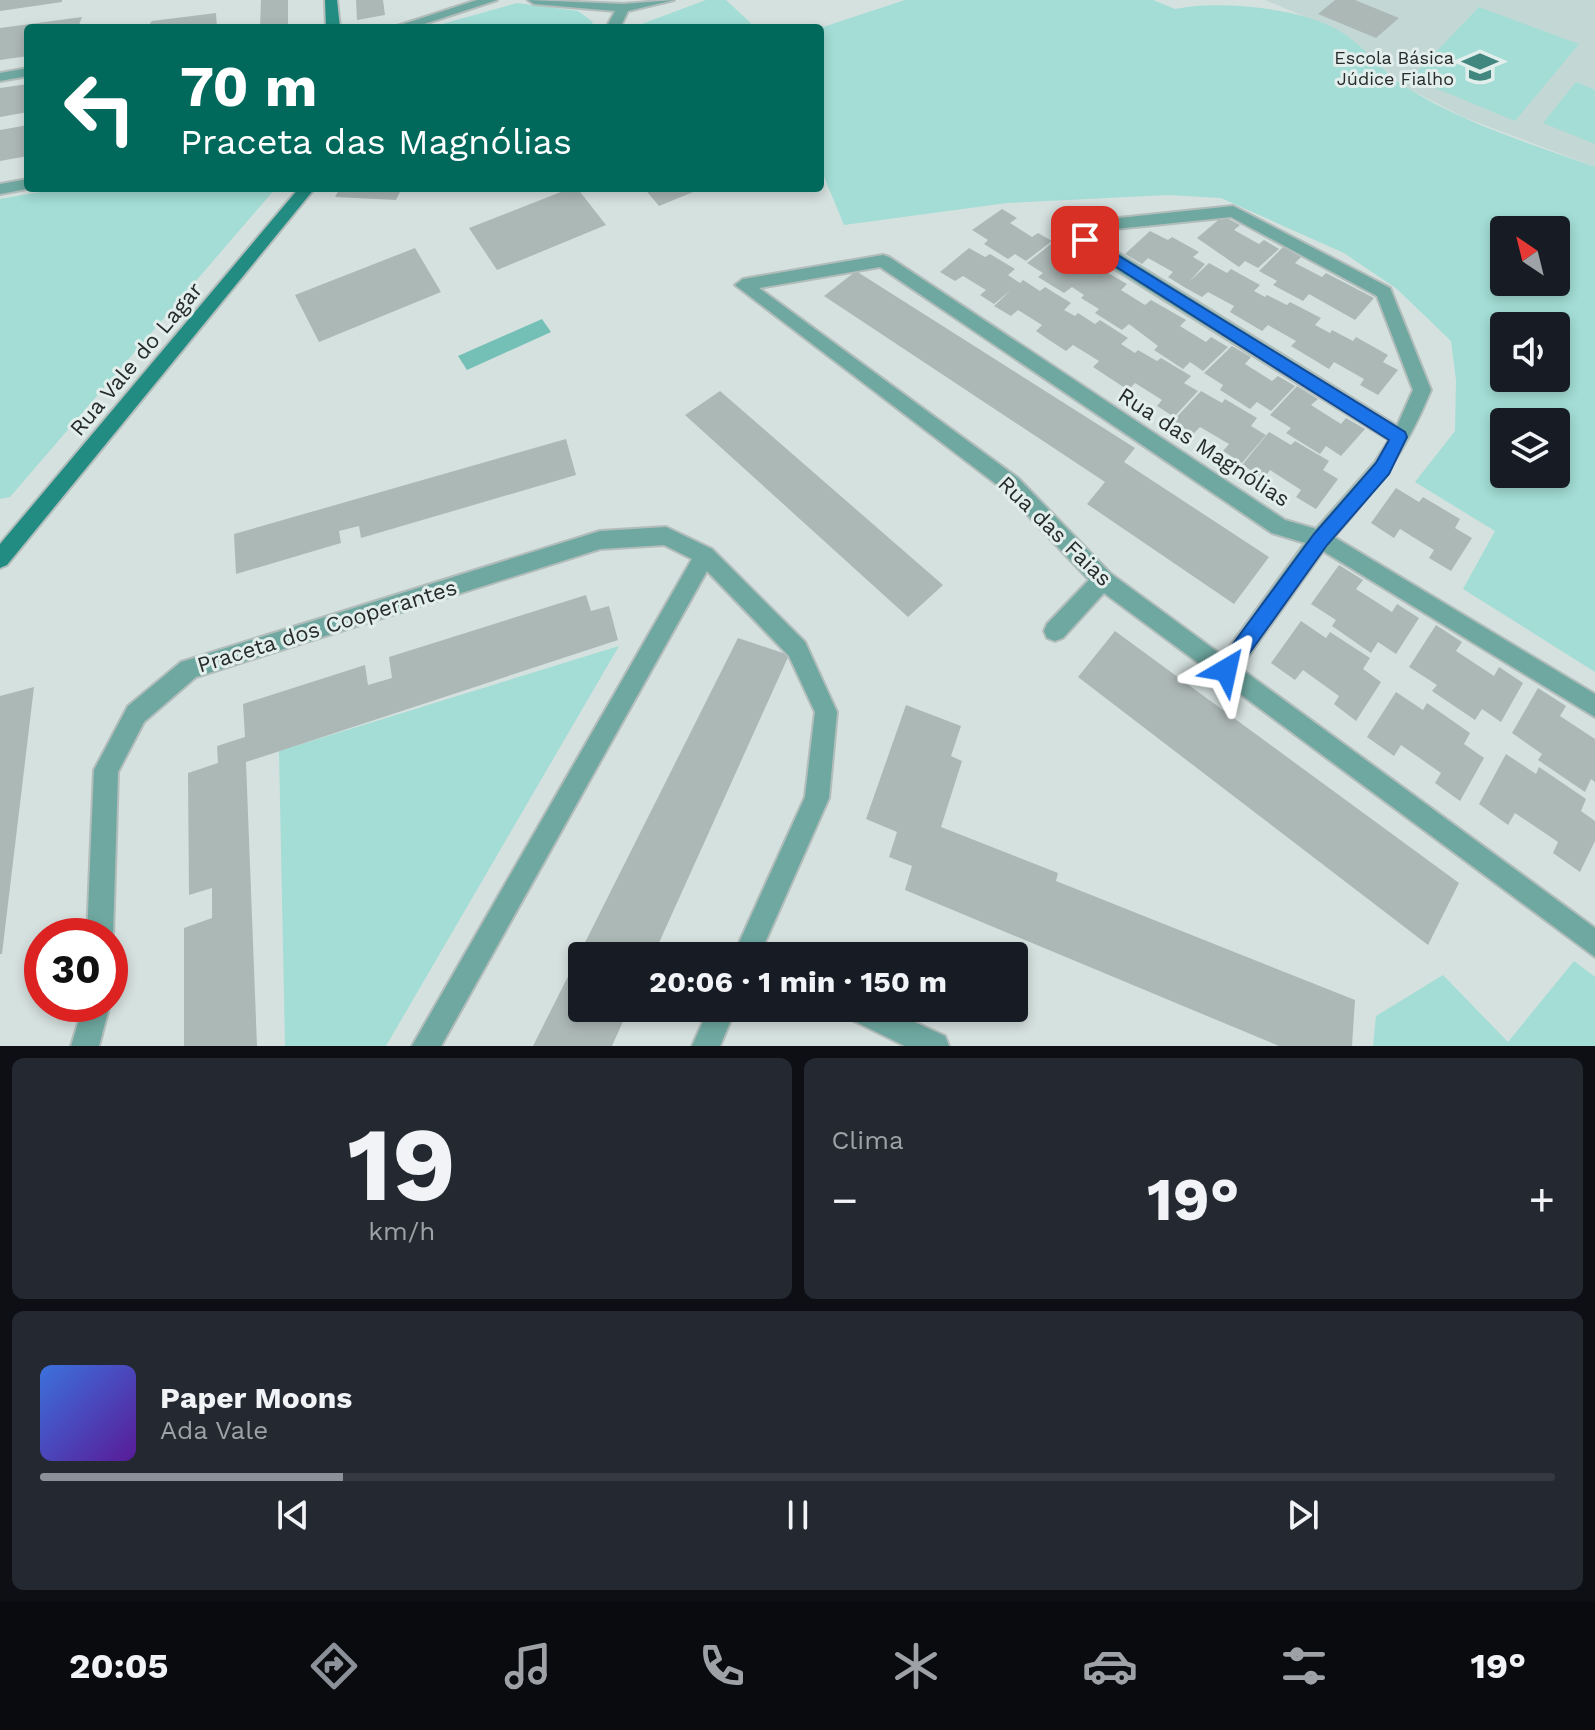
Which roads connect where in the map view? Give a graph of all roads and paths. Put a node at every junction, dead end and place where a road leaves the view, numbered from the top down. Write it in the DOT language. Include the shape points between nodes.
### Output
graph roads {
  1 [pos="331,0"];
  2 [pos="491,0"];
  3 [pos="534,0"];
  4 [pos="668,0"];
  5 [pos="623,8"];
  6 [pos="333,24"];
  7 [pos="411,24"];
  8 [pos="615,24"];
  9 [pos="24,73"];
  10 [pos="0,77"];
  11 [pos="24,185"];
  12 [pos="0,189"];
  13 [pos="304,192"];
  14 [pos="832,268"];
  15 [pos="1399,437"];
  16 [pos="1320,539"];
  17 [pos="705,555"];
  18 [pos="1,556"];
  19 [pos="1103,580"];
  20 [pos="1055,631"];
  21 [pos="1226,670"];
  22 [pos="1595,706"];
  23 [pos="101,918"];
  24 [pos="752,942"];
  25 [pos="1595,944"];
  26 [pos="92,1022"];
  27 [pos="717,1022"];
  28 [pos="884,1022"];
  29 [pos="85,1046"];
  30 [pos="426,1046"];
  31 [pos="706,1046"];
  32 [pos="935,1046"];
  1 -- 6 [label="street"];
  2 -- 7 [label="street"];
  3 -- 5 [label="street"];
  4 -- 5 [label="street"];
  5 -- 8 [label="street"];
  9 -- 10 [label="street"];
  11 -- 12 [label="street"];
  13 -- 18 [label="street, Rua Vale do Lagar"];
  14 -- 16 [label="street, Rua das Magnólias" via="883,261 1279,527"];
  14 -- 19 [label="street, Rua das Faias" via="743,285 1011,484"];
  15 -- 15 [label="street" via="1422,390 1384,292 1233,211 1090,226 1085,240 1108,257"];
  15 -- 16 [label="street" via="1382,468"];
  16 -- 21 [label="street"];
  16 -- 22 [label="street, Rua das Magnólias"];
  17 -- 23 [label="street, Praceta dos Cooperantes" via="666,536 600,540 189,669 136,714 106,770"];
  17 -- 24 [label="street, Praceta dos Cooperantes" via="797,649 826,712 817,798"];
  17 -- 30 [label="street"];
  19 -- 20 [label="street"];
  19 -- 21 [label="street, Rua das Faias"];
  21 -- 25 [label="street, Rua das Faias"];
  26 -- 29 [label="street"];
  27 -- 31 [label="street"];
  28 -- 32 [label="street"];
}
